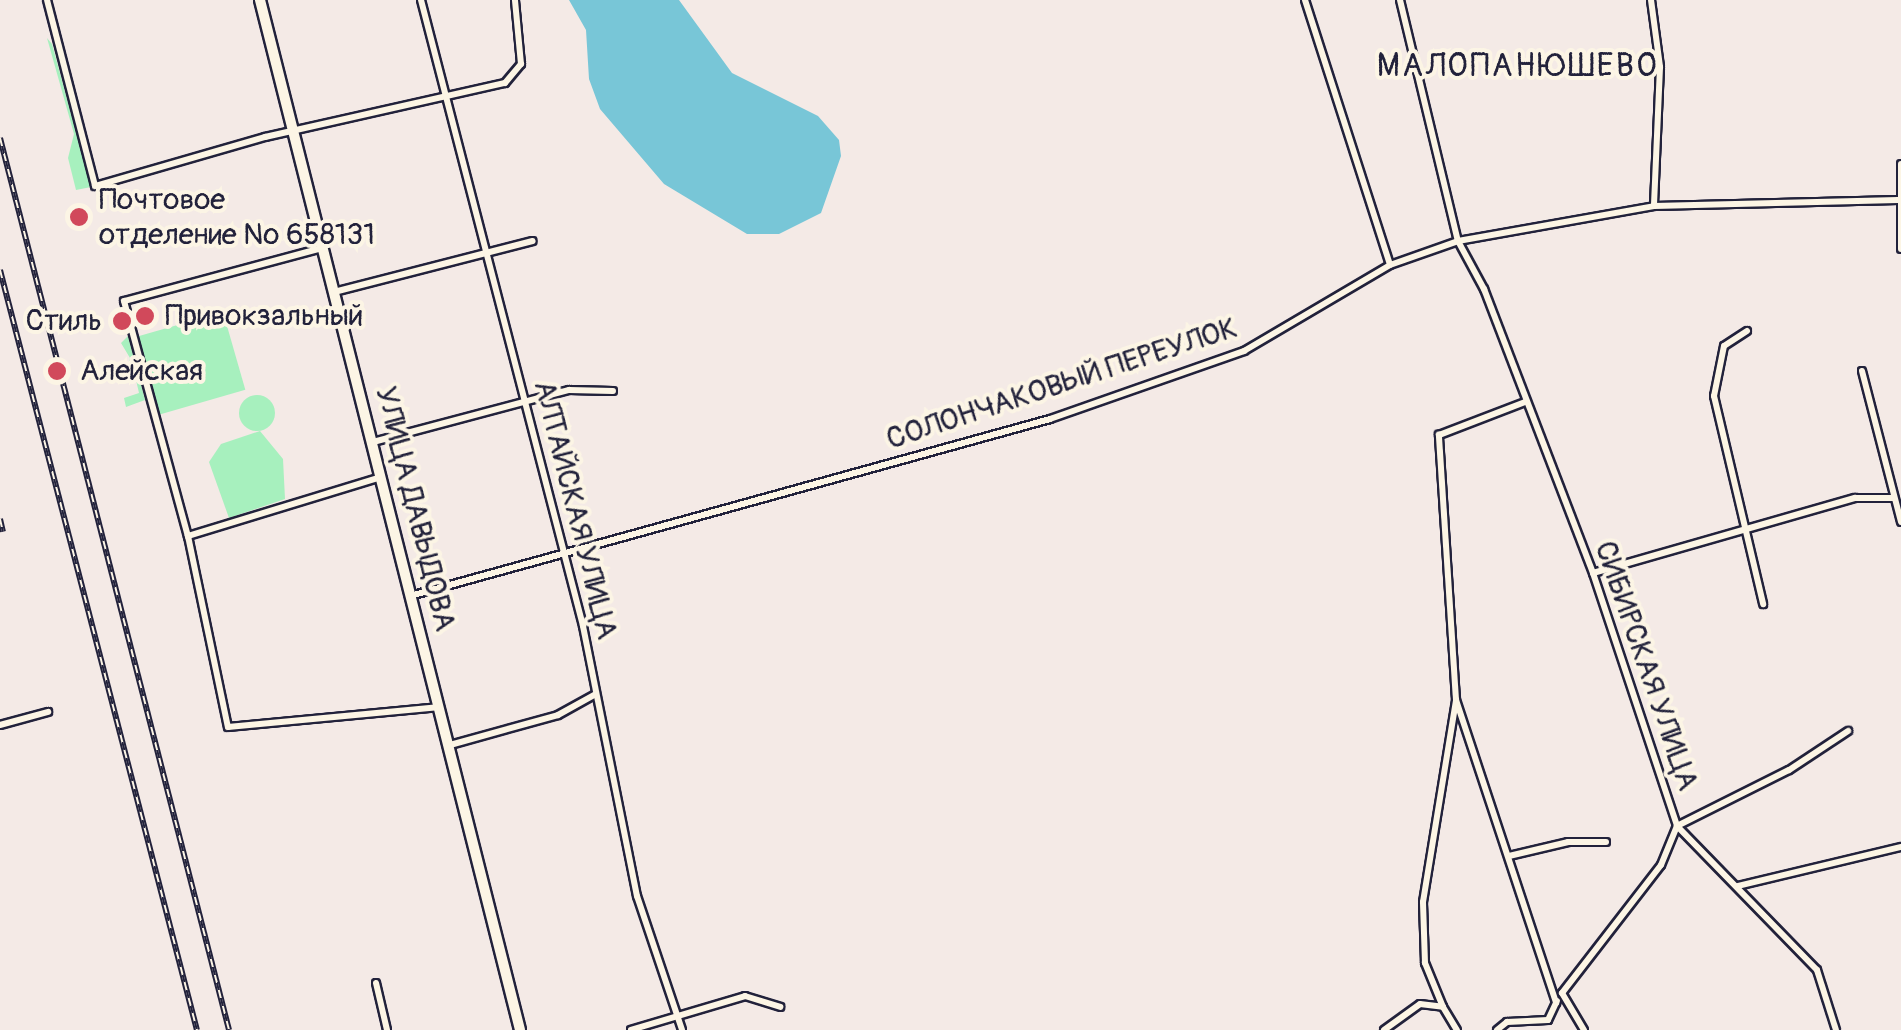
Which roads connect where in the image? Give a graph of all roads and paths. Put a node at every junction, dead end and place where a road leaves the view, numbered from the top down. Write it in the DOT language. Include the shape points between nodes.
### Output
graph roads {
  1 [pos="47,0"];
  2 [pos="260,0"];
  3 [pos="422,0"];
  4 [pos="516,0"];
  5 [pos="1305,0"];
  6 [pos="1400,0"];
  7 [pos="1651,0"];
  8 [pos="448,99"];
  9 [pos="293,132"];
  10 [pos="1901,164"];
  11 [pos="1898,200"];
  12 [pos="1654,206"];
  13 [pos="1458,241"];
  14 [pos="533,242"];
  15 [pos="322,248"];
  16 [pos="1901,249"];
  17 [pos="486,252"];
  18 [pos="1390,265"];
  19 [pos="334,292"];
  20 [pos="1747,331"];
  21 [pos="1862,372"];
  22 [pos="613,391"];
  23 [pos="526,402"];
  24 [pos="1525,402"];
  25 [pos="372,442"];
  26 [pos="381,477"];
  27 [pos="1894,498"];
  28 [pos="1901,522"];
  29 [pos="1744,531"];
  30 [pos="188,536"];
  31 [pos="564,556"];
  32 [pos="1593,572"];
  33 [pos="409,596"];
  34 [pos="1763,604"];
  35 [pos="596,694"];
  36 [pos="1456,700"];
  37 [pos="441,707"];
  38 [pos="48,712"];
  39 [pos="0,726"];
  40 [pos="1848,731"];
  41 [pos="450,745"];
  42 [pos="1677,826"];
  43 [pos="1606,842"];
  44 [pos="1901,847"];
  45 [pos="1509,856"];
  46 [pos="1738,886"];
  47 [pos="376,983"];
  48 [pos="1562,993"];
  49 [pos="1556,1003"];
  50 [pos="780,1007"];
  51 [pos="1442,1008"];
  52 [pos="678,1018"];
  53 [pos="1548,1020"];
  54 [pos="388,1030"];
  55 [pos="520,1030"];
  56 [pos="631,1030"];
  57 [pos="682,1030"];
  58 [pos="1384,1030"];
  59 [pos="1457,1030"];
  60 [pos="1497,1030"];
  61 [pos="1543,1030"];
  62 [pos="1584,1030"];
  63 [pos="1836,1030"];
  1 -- 9 [label="street" via="95,186"];
  2 -- 9 [label="main road, УЛИЦА ДАВЫДОВА"];
  3 -- 8 [label="street, АЛТАЙСКАЯ УЛИЦА"];
  4 -- 8 [label="street" via="516,77"];
  5 -- 18 [label="street"];
  6 -- 13 [label="street, СИБИРСКАЯ УЛИЦА"];
  7 -- 12 [label="street" via="1661,110"];
  8 -- 9 [label="street"];
  8 -- 17 [label="street, АЛТАЙСКАЯ УЛИЦА"];
  9 -- 15 [label="main road, УЛИЦА ДАВЫДОВА"];
  10 -- 11 [label="street"];
  11 -- 12 [label="street, СОЛОНЧАКОВЫЙ ПЕРЕУЛОК"];
  11 -- 16 [label="street"];
  12 -- 13 [label="street, СОЛОНЧАКОВЫЙ ПЕРЕУЛОК"];
  13 -- 18 [label="street, СОЛОНЧАКОВЫЙ ПЕРЕУЛОК"];
  13 -- 24 [label="street, СИБИРСКАЯ УЛИЦА" via="1484,289"];
  14 -- 17 [label="street"];
  15 -- 19 [label="main road, УЛИЦА ДАВЫДОВА"];
  15 -- 30 [label="street" via="124,301"];
  17 -- 19 [label="street"];
  17 -- 23 [label="street, АЛТАЙСКАЯ УЛИЦА"];
  18 -- 31 [label="street, СОЛОНЧАКОВЫЙ ПЕРЕУЛОК" via="1244,350 1050,419"];
  19 -- 25 [label="main road, УЛИЦА ДАВЫДОВА"];
  20 -- 29 [label="street" via="1724,346 1714,396"];
  21 -- 27 [label="street"];
  22 -- 23 [label="street" via="568,390"];
  23 -- 25 [label="street"];
  23 -- 31 [label="street, АЛТАЙСКАЯ УЛИЦА"];
  24 -- 32 [label="street, СИБИРСКАЯ УЛИЦА"];
  24 -- 36 [label="street" via="1439,435"];
  25 -- 26 [label="main road, УЛИЦА ДАВЫДОВА"];
  26 -- 30 [label="street"];
  26 -- 33 [label="main road, УЛИЦА ДАВЫДОВА"];
  27 -- 28 [label="street"];
  27 -- 29 [label="street" via="1855,498"];
  29 -- 32 [label="street"];
  29 -- 34 [label="street"];
  30 -- 37 [label="street" via="228,727"];
  31 -- 33 [label="street, СОЛОНЧАКОВЫЙ ПЕРЕУЛОК"];
  31 -- 35 [label="street, АЛТАЙСКАЯ УЛИЦА"];
  32 -- 42 [label="street, СИБИРСКАЯ УЛИЦА"];
  33 -- 37 [label="main road, УЛИЦА ДАВЫДОВА"];
  35 -- 41 [label="street" via="558,716"];
  35 -- 52 [label="street, АЛТАЙСКАЯ УЛИЦА" via="636,896"];
  36 -- 45 [label="street"];
  36 -- 51 [label="street" via="1424,902 1425,962"];
  37 -- 41 [label="main road, УЛИЦА ДАВЫДОВА"];
  38 -- 39 [label="street"];
  40 -- 42 [label="street" via="1789,770"];
  41 -- 55 [label="main road, УЛИЦА ДАВЫДОВА"];
  42 -- 46 [label="street"];
  42 -- 48 [label="street, СИБИРСКАЯ УЛИЦА" via="1661,865"];
  43 -- 45 [label="street" via="1568,842"];
  44 -- 46 [label="street"];
  45 -- 49 [label="street"];
  46 -- 63 [label="street" via="1816,970"];
  47 -- 54 [label="street"];
  48 -- 49 [label="street, СИБИРСКАЯ УЛИЦА"];
  48 -- 62 [label="street"];
  49 -- 53 [label="street, СИБИРСКАЯ УЛИЦА"];
  50 -- 52 [label="street" via="745,996"];
  51 -- 58 [label="street" via="1420,1004"];
  51 -- 59 [label="street"];
  52 -- 56 [label="street"];
  52 -- 57 [label="street, АЛТАЙСКАЯ УЛИЦА"];
  53 -- 60 [label="street" via="1507,1022"];
  53 -- 61 [label="street, СИБИРСКАЯ УЛИЦА"];
}
